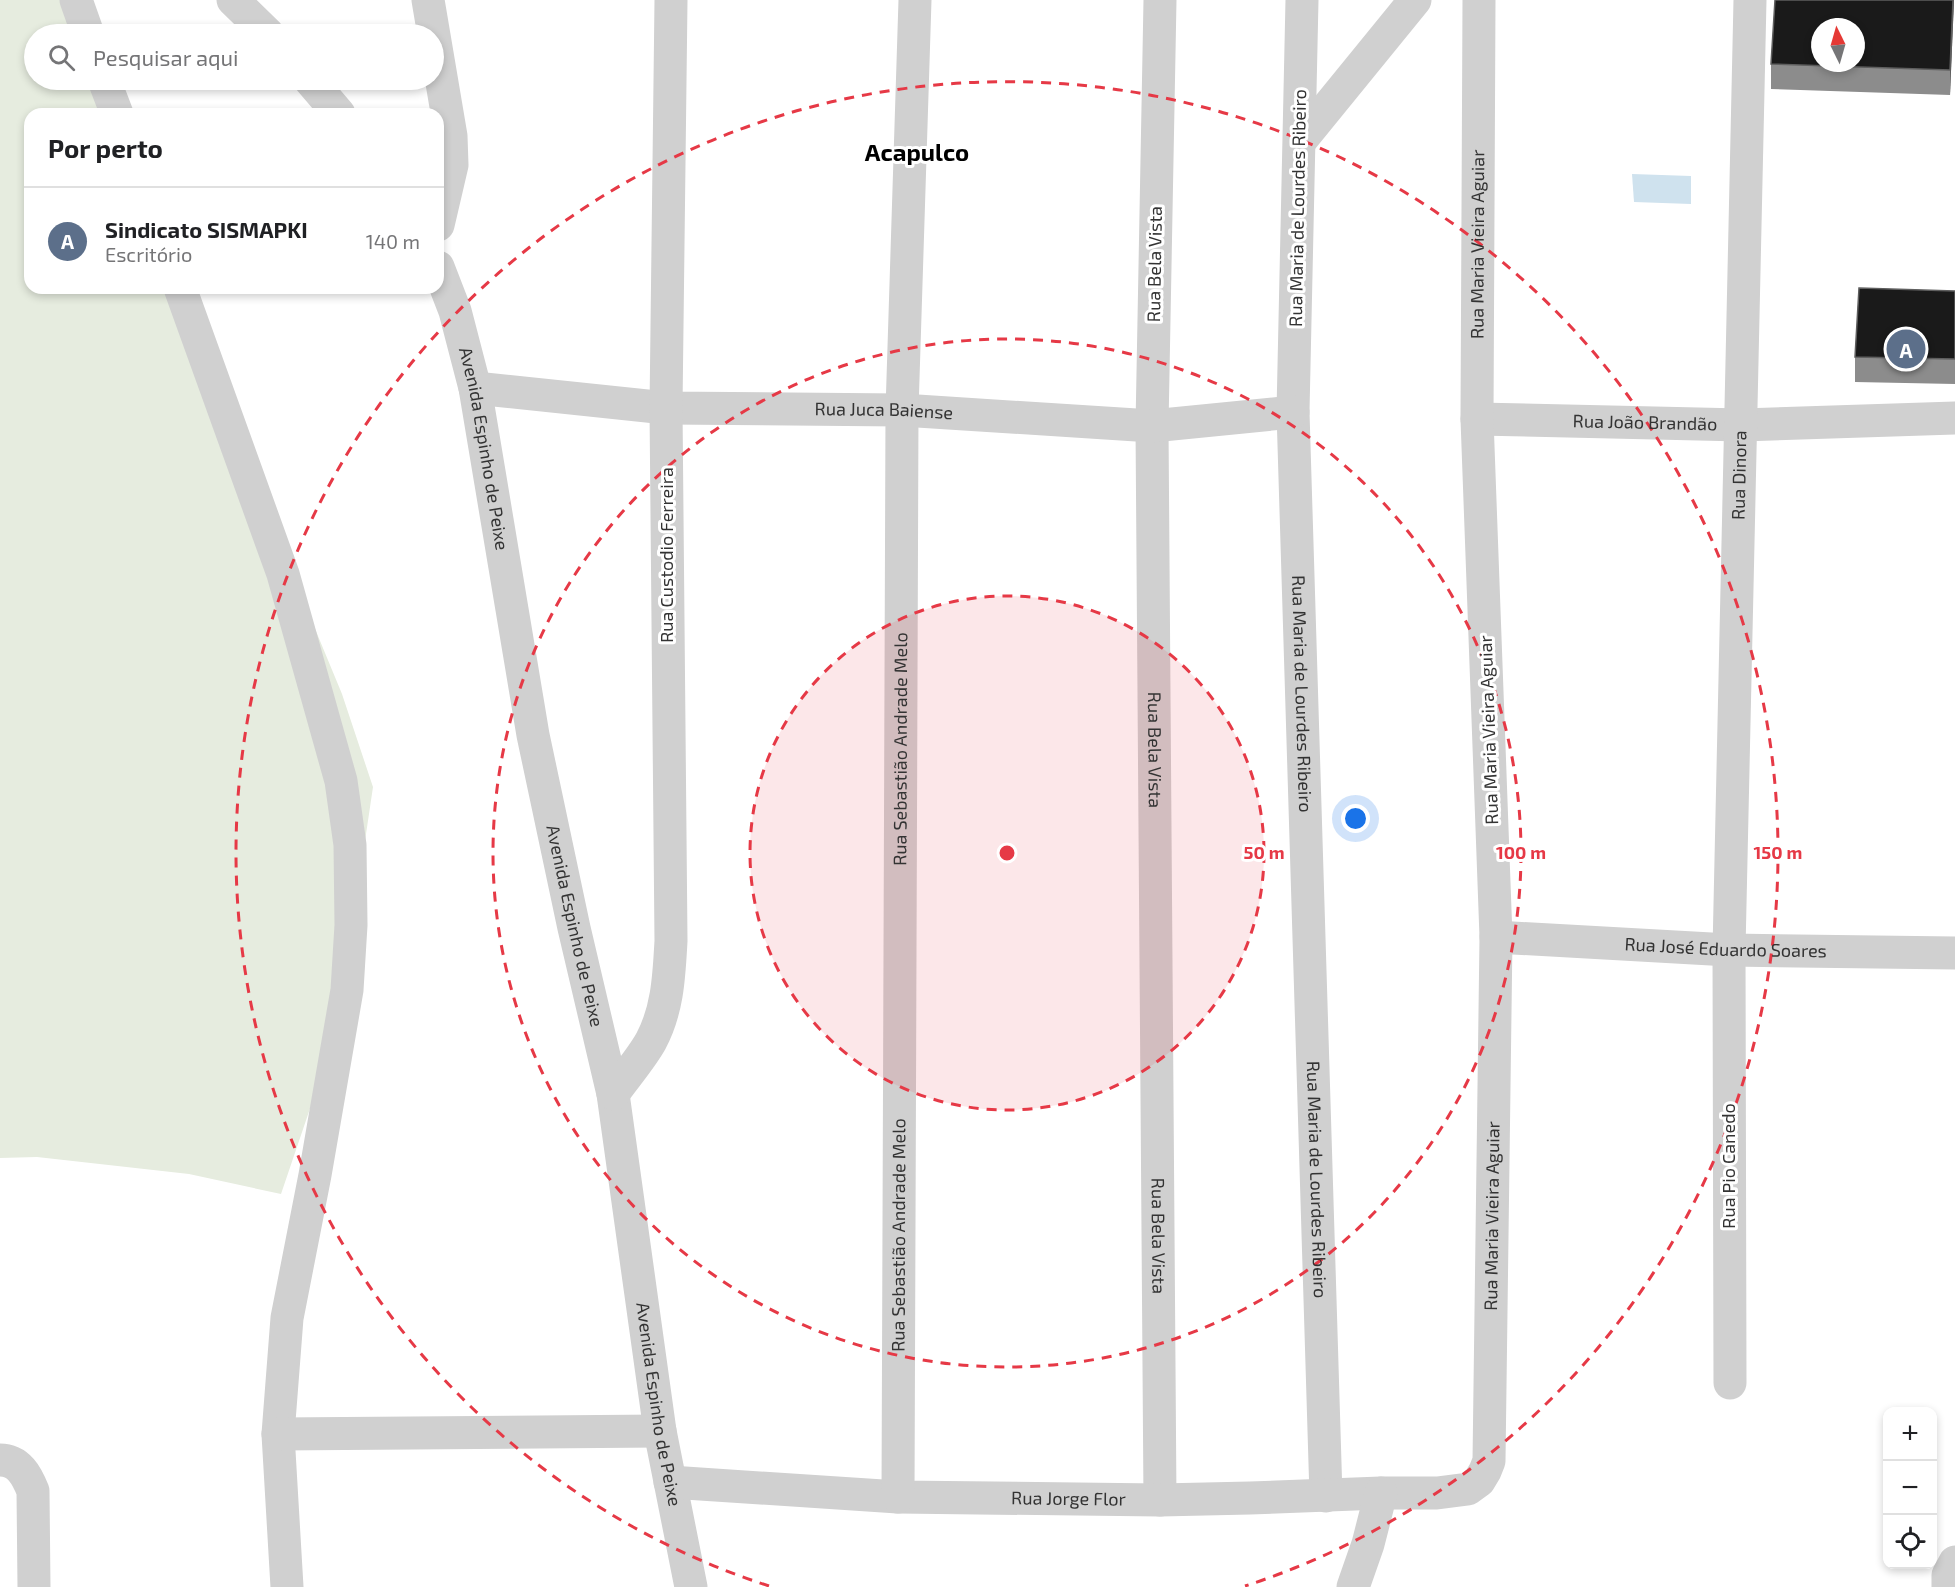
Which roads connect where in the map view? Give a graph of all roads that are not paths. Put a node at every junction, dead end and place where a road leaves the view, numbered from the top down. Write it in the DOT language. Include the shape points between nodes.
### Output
graph roads {
  1 [pos="76,0"];
  2 [pos="233,0"];
  3 [pos="428,0"];
  4 [pos="671,0"];
  5 [pos="915,0"];
  6 [pos="1160,0"];
  7 [pos="1302,0"];
  8 [pos="1415,0"];
  9 [pos="1479,0"];
  10 [pos="1750,0"];
  11 [pos="84,24"];
  12 [pos="258,24"];
  13 [pos="432,24"];
  14 [pos="108,90"];
  15 [pos="319,90"];
  16 [pos="444,90"];
  17 [pos="115,108"];
  18 [pos="334,108"];
  19 [pos="1301,140"];
  20 [pos="444,199"];
  21 [pos="444,283"];
  22 [pos="182,294"];
  23 [pos="475,388"];
  24 [pos="666,408"];
  25 [pos="902,410"];
  26 [pos="1293,412"];
  27 [pos="1955,418"];
  28 [pos="1477,419"];
  29 [pos="1742,425"];
  30 [pos="1152,426"];
  31 [pos="1496,937"];
  32 [pos="1729,950"];
  33 [pos="1955,953"];
  34 [pos="613,1094"];
  35 [pos="1730,1383"];
  36 [pos="660,1431"];
  37 [pos="278,1434"];
  38 [pos="0,1460"];
  39 [pos="670,1482"];
  40 [pos="1468,1489"];
  41 [pos="1381,1493"];
  42 [pos="1326,1496"];
  43 [pos="898,1497"];
  44 [pos="1160,1500"];
  45 [pos="1955,1562"];
  46 [pos="34,1587"];
  47 [pos="287,1587"];
  48 [pos="691,1587"];
  49 [pos="1353,1587"];
  50 [pos="1948,1587"];
  1 -- 11 [label="street"];
  2 -- 12 [label="street"];
  3 -- 13 [label="street"];
  4 -- 24 [label="street, Rua Custodio Ferreira"];
  5 -- 25 [label="street, Rua Sebastião Andrade Melo"];
  6 -- 30 [label="street, Rua Bela Vista"];
  7 -- 19 [label="street, Rua Maria de Lourdes Ribeiro"];
  8 -- 19 [label="street"];
  9 -- 28 [label="street, Rua Maria Vieira Aguiar"];
  10 -- 29 [label="street, Rua Dinora"];
  14 -- 17 [label="street"];
  15 -- 18 [label="street"];
  16 -- 20 [label="street" via="452,136 452,165"];
  19 -- 26 [label="street, Rua Maria de Lourdes Ribeiro"];
  21 -- 23 [label="street, Avenida Espinho de Peixe"];
  22 -- 37 [label="street" via="283,574 340,781 350,845 347,990 287,1318"];
  23 -- 24 [label="street, Rua Juca Baiense"];
  23 -- 34 [label="street, Avenida Espinho de Peixe" via="533,735"];
  24 -- 25 [label="street, Rua Juca Baiense"];
  24 -- 34 [label="street, Rua Custodio Ferreira" via="671,941 668,986 651,1042"];
  25 -- 30 [label="street, Rua Juca Baiense"];
  25 -- 43 [label="street, Rua Sebastião Andrade Melo"];
  26 -- 30 [label="street, Rua Juca Baiense"];
  26 -- 42 [label="street, Rua Maria de Lourdes Ribeiro"];
  27 -- 29 [label="street, Rua João Brandão"];
  28 -- 29 [label="street, Rua João Brandão"];
  28 -- 31 [label="street, Rua Maria Vieira Aguiar"];
  29 -- 32 [label="street, Rua Dinora"];
  30 -- 44 [label="street, Rua Bela Vista"];
  31 -- 32 [label="street, Rua José Eduardo Soares"];
  31 -- 40 [label="street, Rua Maria Vieira Aguiar" via="1489,1461 1479,1481"];
  32 -- 33 [label="street, Rua José Eduardo Soares"];
  32 -- 35 [label="street, Rua Pio Canedo"];
  34 -- 36 [label="street, Avenida Espinho de Peixe"];
  36 -- 37 [label="street"];
  36 -- 39 [label="street, Avenida Espinho de Peixe"];
  37 -- 47 [label="street"];
  38 -- 46 [label="street" via="19,1467 33,1491"];
  39 -- 43 [label="street, Rua Jorge Flor"];
  39 -- 48 [label="street, Avenida Espinho de Peixe"];
  40 -- 41 [label="street, Rua Jorge Flor"];
  41 -- 42 [label="street, Rua Jorge Flor"];
  41 -- 49 [label="street"];
  42 -- 44 [label="street, Rua Jorge Flor"];
  43 -- 44 [label="street, Rua Jorge Flor"];
  45 -- 50 [label="street" via="1948,1575"];
}
